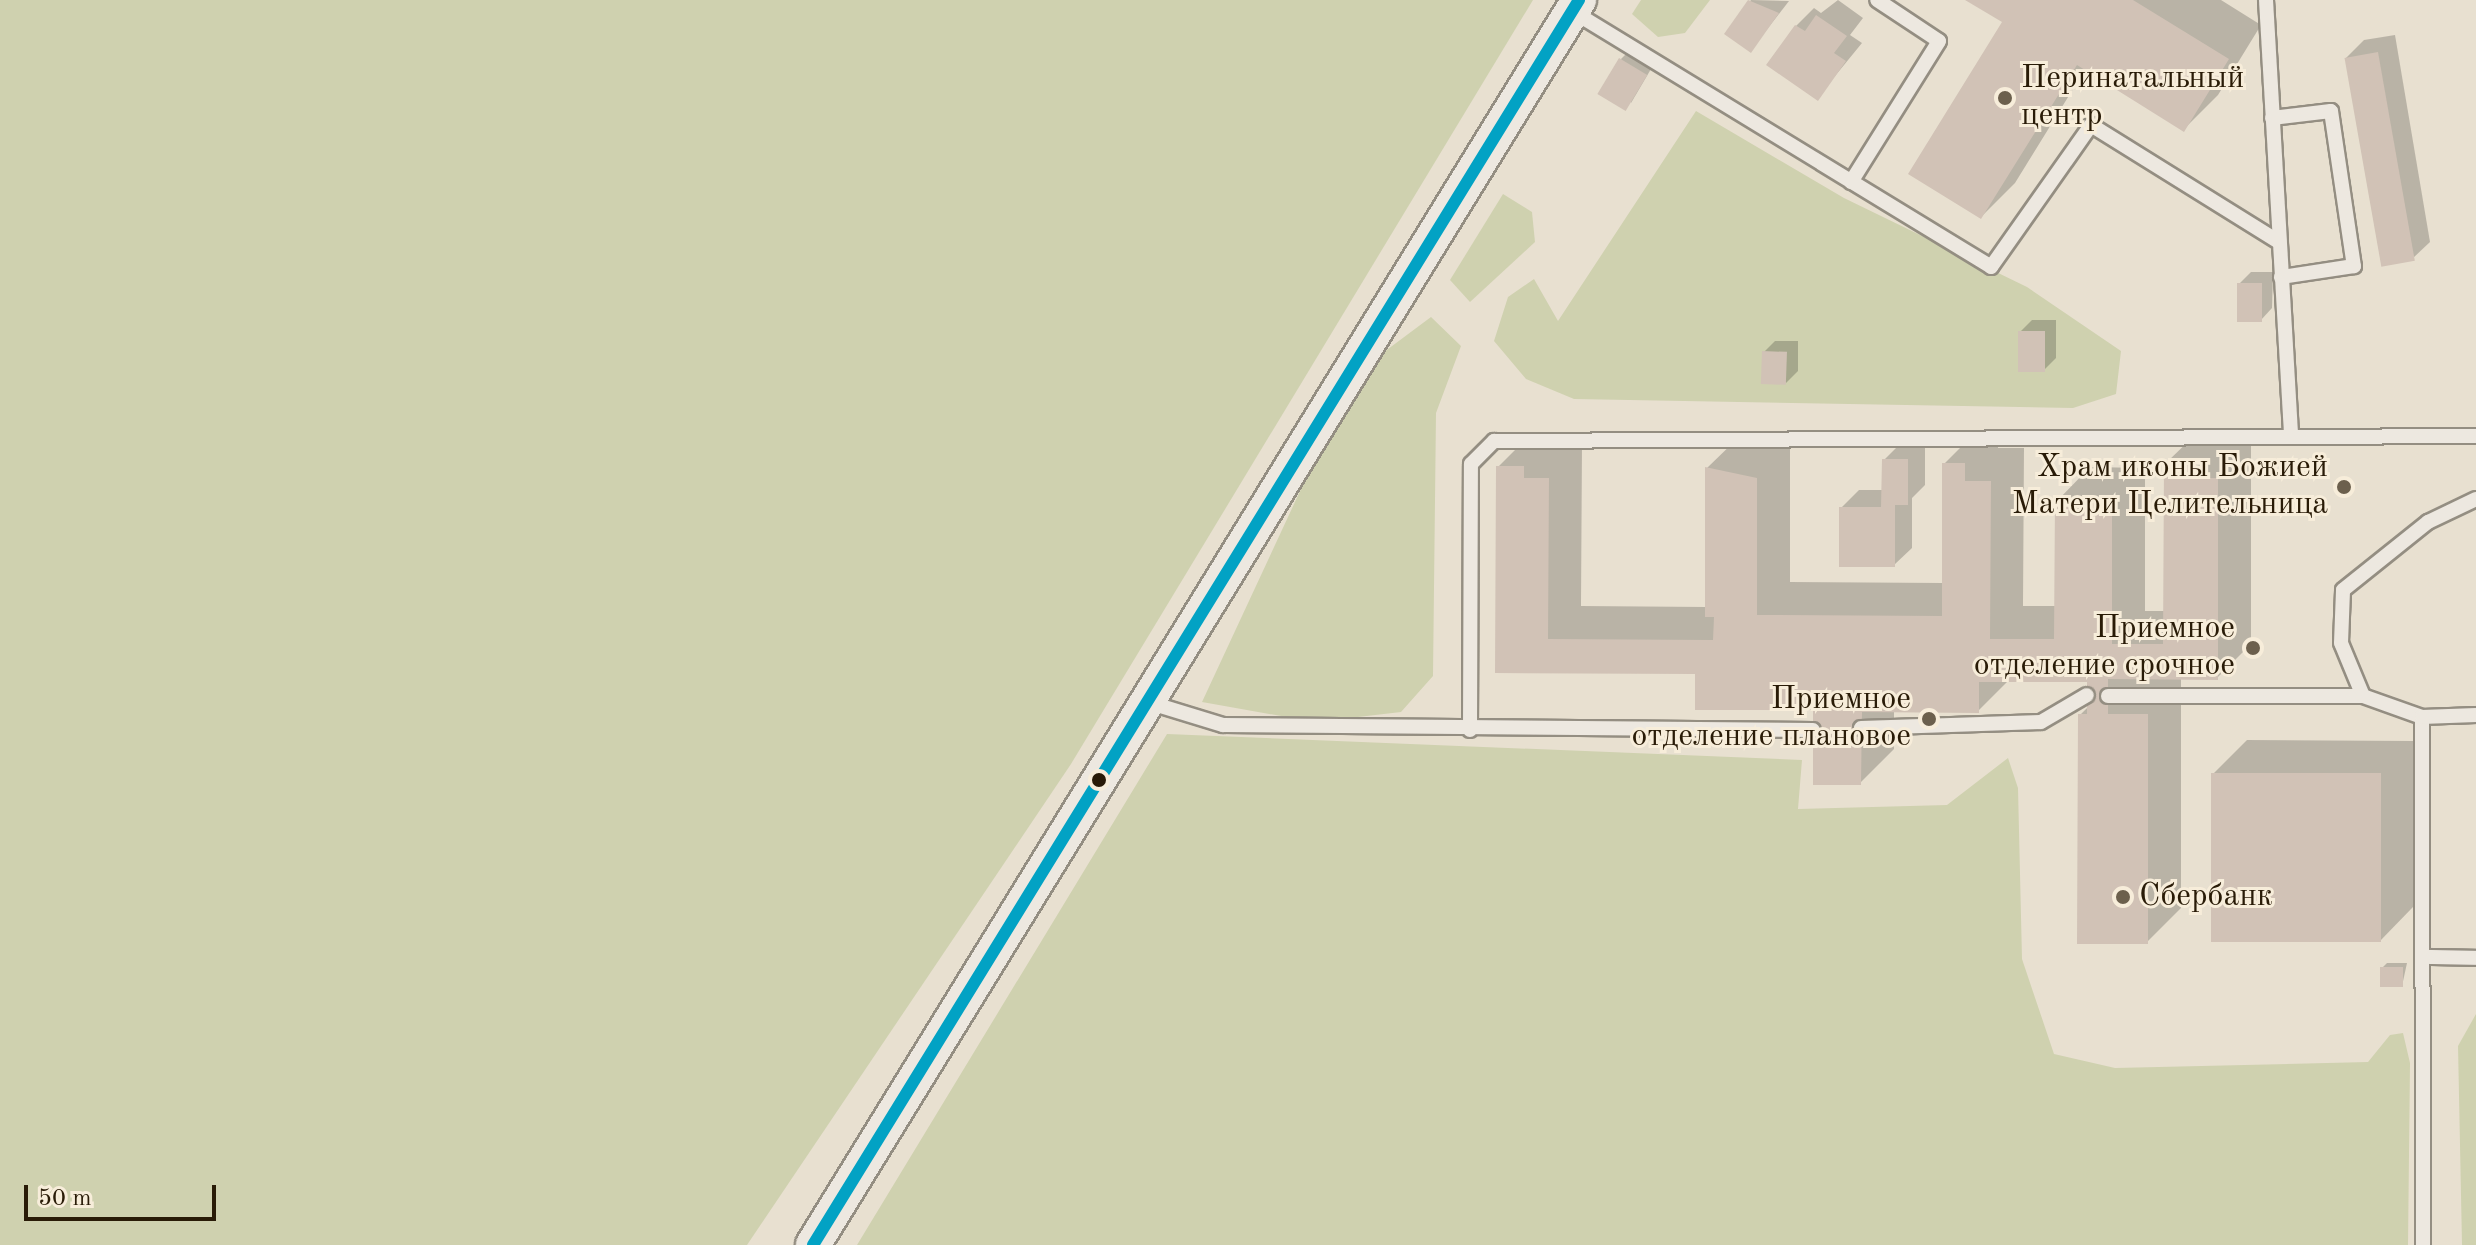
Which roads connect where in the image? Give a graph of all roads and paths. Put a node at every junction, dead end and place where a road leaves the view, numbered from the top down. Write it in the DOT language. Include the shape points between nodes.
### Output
graph roads {
  1 [pos="1877,0"];
  2 [pos="2266,0"];
  3 [pos="1575,5"];
  4 [pos="2272,118"];
  5 [pos="1851,182"];
  6 [pos="2279,242"];
  7 [pos="2281,277"];
  8 [pos="2291,435"];
  9 [pos="2476,436"];
  10 [pos="2476,499"];
  11 [pos="2087,695"];
  12 [pos="2108,696"];
  13 [pos="2363,696"];
  14 [pos="1151,703"];
  15 [pos="2476,715"];
  16 [pos="2422,717"];
  17 [pos="1861,728"];
  18 [pos="1470,730"];
  19 [pos="1813,730"];
  20 [pos="2426,957"];
  21 [pos="2476,958"];
  22 [pos="813,1245"];
  23 [pos="2423,1245"];
  1 -- 5 [label="lane" via="1939,41"];
  2 -- 4 [label="lane"];
  3 -- 5 [label="lane"];
  3 -- 14 [label="street"];
  4 -- 6 [label="lane"];
  4 -- 7 [label="lane" via="2331,111 2354,266"];
  5 -- 6 [label="lane" via="1991,267 2091,125"];
  6 -- 7 [label="lane"];
  7 -- 8 [label="lane"];
  8 -- 9 [label="lane"];
  8 -- 18 [label="lane" via="1494,441 1471,464"];
  10 -- 13 [label="lane" via="2428,522 2343,590 2341,643"];
  11 -- 17 [label="lane" via="2041,722"];
  12 -- 13 [label="lane"];
  13 -- 16 [label="lane"];
  14 -- 18 [label="lane" via="1223,725"];
  14 -- 22 [label="street"];
  15 -- 16 [label="lane"];
  16 -- 20 [label="lane"];
  18 -- 19 [label="lane"];
  20 -- 21 [label="lane"];
  20 -- 23 [label="lane"];
}
